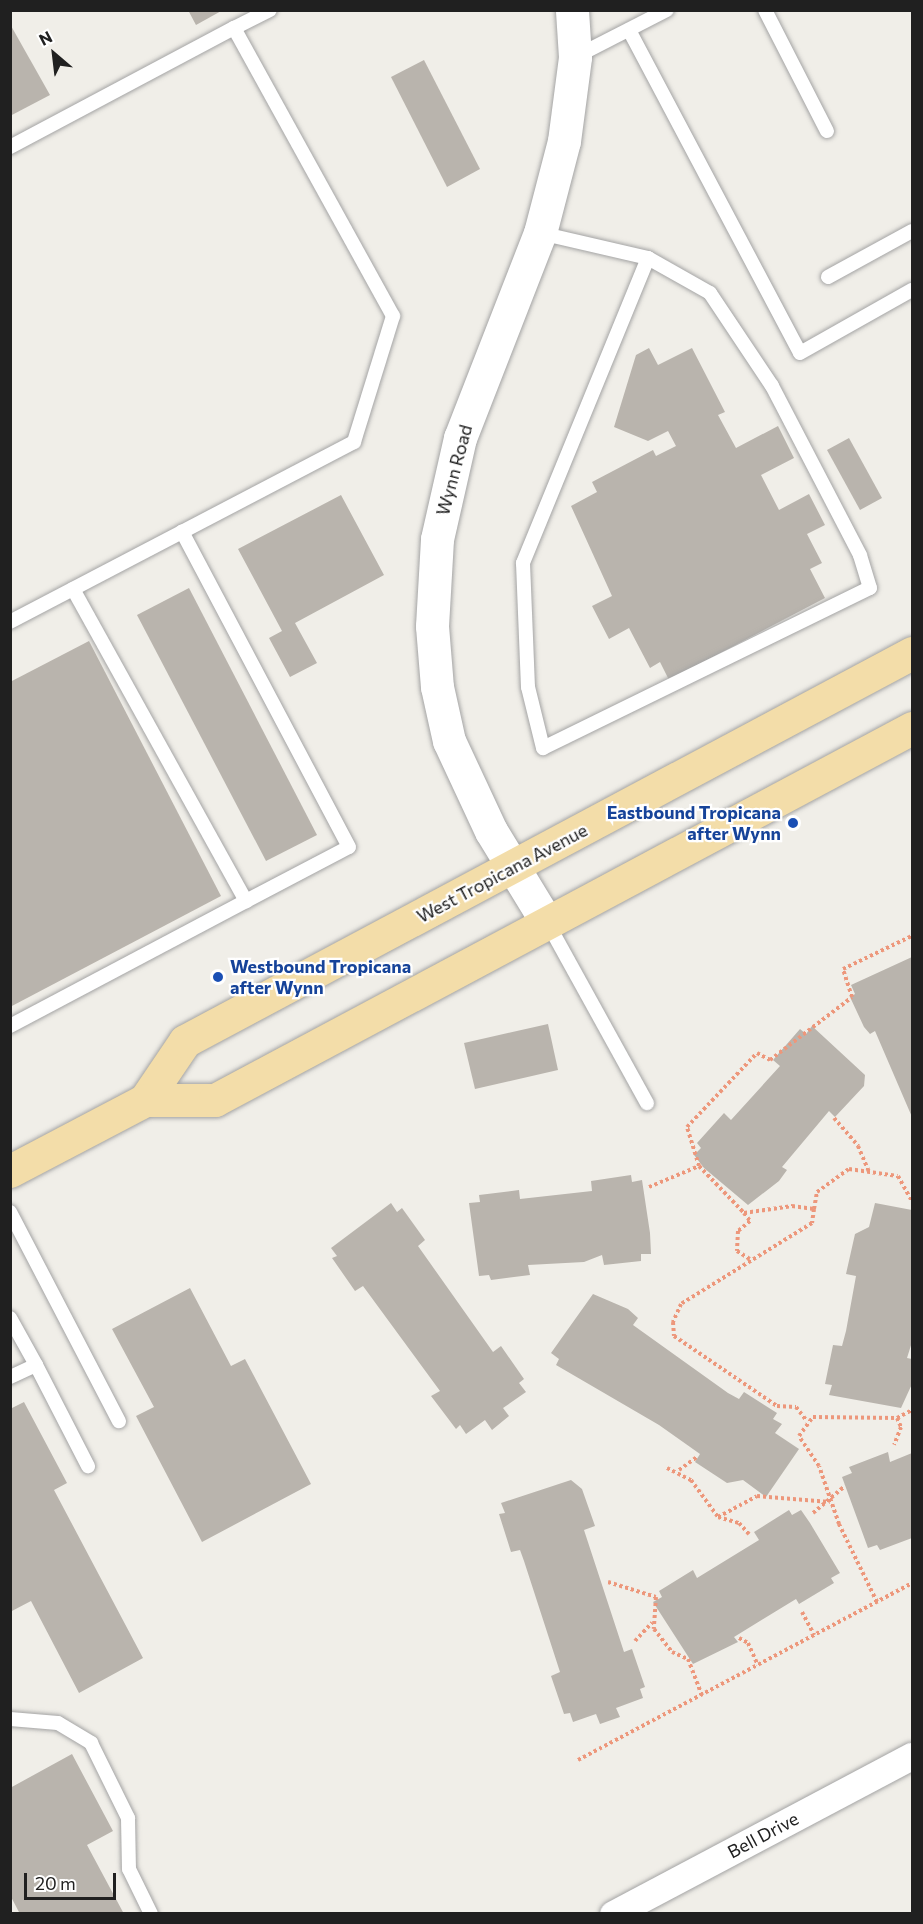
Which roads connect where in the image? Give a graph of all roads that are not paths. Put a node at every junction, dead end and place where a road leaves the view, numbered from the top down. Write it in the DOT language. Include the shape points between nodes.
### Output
graph roads {
  1 [pos="270,10"];
  2 [pos="572,10"];
  3 [pos="667,10"];
  4 [pos="765,10"];
  5 [pos="234,28"];
  6 [pos="628,30"];
  7 [pos="575,57"];
  8 [pos="827,131"];
  9 [pos="10,147"];
  10 [pos="912,231"];
  11 [pos="540,233"];
  12 [pos="648,258"];
  13 [pos="828,277"];
  14 [pos="912,290"];
  15 [pos="182,532"];
  16 [pos="74,589"];
  17 [pos="10,622"];
  18 [pos="912,653"];
  19 [pos="912,728"];
  20 [pos="512,868"];
  21 [pos="246,901"];
  22 [pos="546,921"];
  23 [pos="10,1026"];
  24 [pos="145,1100"];
  25 [pos="647,1103"];
  26 [pos="10,1172"];
  27 [pos="10,1212"];
  28 [pos="10,1318"];
  29 [pos="36,1365"];
  30 [pos="10,1377"];
  31 [pos="119,1421"];
  32 [pos="88,1466"];
  33 [pos="10,1719"];
  34 [pos="912,1756"];
  35 [pos="151,1914"];
  36 [pos="613,1914"];
  1 -- 5 [label="lane"];
  2 -- 7 [label="street, Wynn Road"];
  3 -- 6 [label="lane"];
  4 -- 8 [label="lane"];
  5 -- 9 [label="lane"];
  5 -- 15 [label="lane" via="393,316 354,442"];
  6 -- 7 [label="lane"];
  6 -- 14 [label="lane" via="800,353"];
  7 -- 11 [label="street, Wynn Road" via="564,141"];
  10 -- 13 [label="lane"];
  11 -- 12 [label="lane"];
  11 -- 20 [label="street, Wynn Road" via="460,438 437,539 432,627 436,687 449,741"];
  12 -- 12 [label="lane" via="524,563 528,687 543,748 870,588 860,555 772,386 710,293"];
  15 -- 16 [label="lane"];
  15 -- 21 [label="lane" via="349,847"];
  16 -- 17 [label="lane"];
  16 -- 21 [label="lane"];
  18 -- 20 [label="main road, West Tropicana Avenue"];
  19 -- 22 [label="main road, West Tropicana Avenue"];
  20 -- 22 [label="street, Wynn Road"];
  20 -- 24 [label="main road, West Tropicana Avenue" via="185,1041"];
  21 -- 23 [label="lane"];
  22 -- 24 [label="main road, West Tropicana Avenue" via="215,1100"];
  22 -- 25 [label="lane"];
  24 -- 26 [label="main road, West Tropicana Avenue"];
  27 -- 31 [label="lane"];
  28 -- 29 [label="lane"];
  29 -- 30 [label="lane"];
  29 -- 32 [label="lane"];
  33 -- 35 [label="lane" via="58,1723 91,1743 128,1818 129,1869"];
  34 -- 36 [label="street, Bell Drive"];
}
